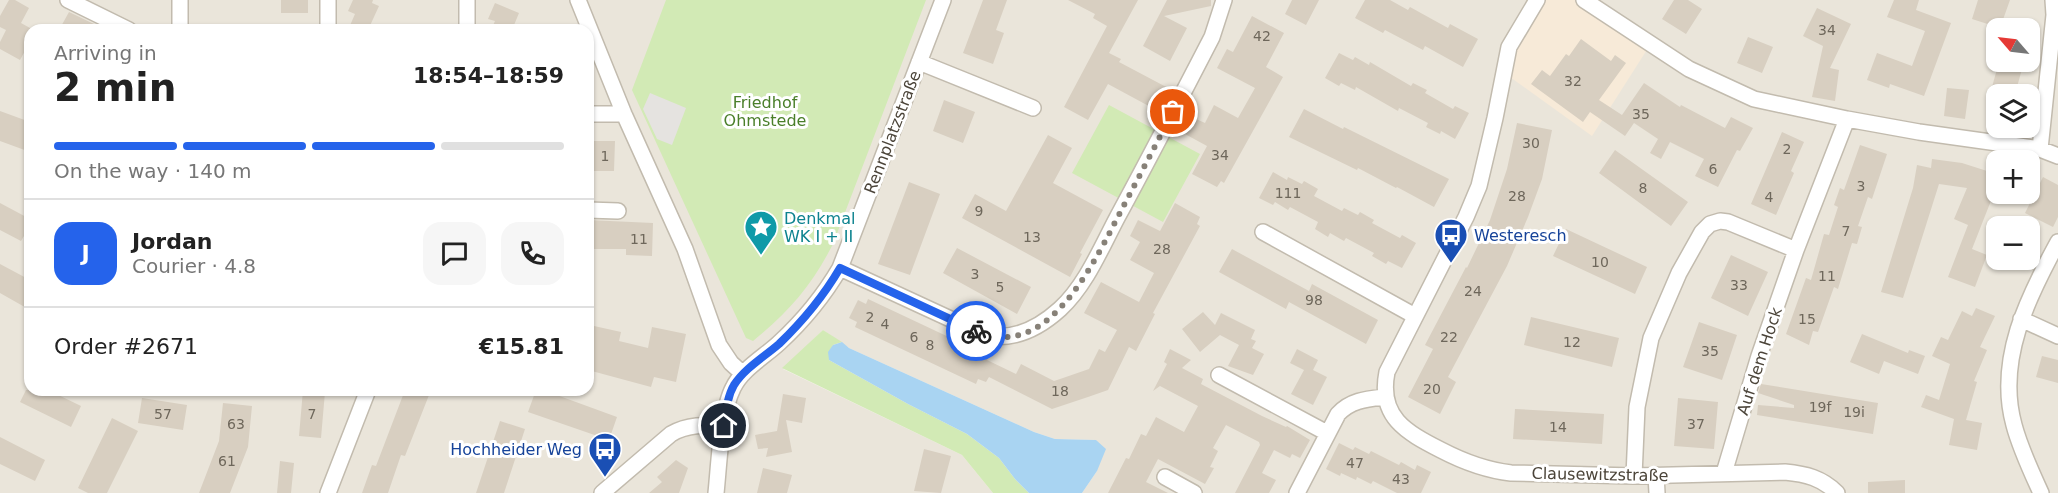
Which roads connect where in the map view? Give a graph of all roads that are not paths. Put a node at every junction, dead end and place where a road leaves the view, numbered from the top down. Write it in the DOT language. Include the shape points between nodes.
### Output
graph roads {
  1 [pos="68,0"];
  2 [pos="180,0"];
  3 [pos="328,0"];
  4 [pos="467,0"];
  5 [pos="578,0"];
  6 [pos="942,0"];
  7 [pos="1224,0"];
  8 [pos="1537,0"];
  9 [pos="1584,0"];
  10 [pos="2053,0"];
  11 [pos="117,24"];
  12 [pos="180,24"];
  13 [pos="327,24"];
  14 [pos="467,24"];
  15 [pos="588,24"];
  16 [pos="594,40"];
  17 [pos="919,62"];
  18 [pos="1033,108"];
  19 [pos="594,114"];
  20 [pos="624,114"];
  21 [pos="1847,119"];
  22 [pos="2040,149"];
  23 [pos="2058,156"];
  24 [pos="594,210"];
  25 [pos="618,211"];
  26 [pos="1263,232"];
  27 [pos="2058,242"];
  28 [pos="1796,250"];
  29 [pos="840,268"];
  30 [pos="1415,316"];
  31 [pos="2021,320"];
  32 [pos="2058,336"];
  33 [pos="743,374"];
  34 [pos="1219,375"];
  35 [pos="366,396"];
  36 [pos="1385,397"];
  37 [pos="724,426"];
  38 [pos="1327,433"];
  39 [pos="1724,473"];
  40 [pos="1656,475"];
  41 [pos="1634,476"];
  42 [pos="1165,477"];
  43 [pos="328,493"];
  44 [pos="602,493"];
  45 [pos="716,493"];
  46 [pos="1194,493"];
  47 [pos="1297,493"];
  48 [pos="1657,493"];
  49 [pos="1837,493"];
  50 [pos="2041,493"];
  1 -- 11 [label="street"];
  2 -- 12 [label="street"];
  3 -- 13 [label="street"];
  4 -- 14 [label="street"];
  5 -- 15 [label="street"];
  6 -- 17 [label="street, Rennplatzstraße"];
  7 -- 29 [label="street" via="1212,37 1096,256 1073,294 1050,318 1022,333 997,338"];
  8 -- 30 [label="street" via="1509,47 1479,186"];
  9 -- 21 [label="street" via="1689,69 1718,83 1754,99"];
  10 -- 22 [label="street"];
  16 -- 20 [label="street"];
  17 -- 18 [label="street, Rennplatzstraße"];
  17 -- 29 [label="street, Rennplatzstraße"];
  19 -- 20 [label="street"];
  20 -- 33 [label="street" via="685,249 719,345 730,363"];
  21 -- 22 [label="street"];
  21 -- 28 [label="street, Auf dem Hock"];
  22 -- 23 [label="street"];
  24 -- 25 [label="street"];
  26 -- 30 [label="street"];
  27 -- 31 [label="street"];
  28 -- 39 [label="street, Auf dem Hock"];
  28 -- 41 [label="street" via="1728,222 1710,224 1702,232 1651,338 1637,407"];
  29 -- 33 [label="street, Rennplatzstraße" via="804,319"];
  30 -- 36 [label="street" via="1387,372"];
  31 -- 32 [label="street"];
  31 -- 50 [label="street" via="2013,345 2008,395 2020,446"];
  33 -- 37 [label="street" via="727,402"];
  34 -- 38 [label="street"];
  35 -- 43 [label="street"];
  36 -- 38 [label="street" via="1346,405"];
  36 -- 41 [label="street, Clausewitzstraße" via="1398,423 1410,434 1475,466 1511,473"];
  37 -- 44 [label="street" via="682,427"];
  37 -- 45 [label="street"];
  38 -- 47 [label="street"];
  39 -- 40 [label="street, Clausewitzstraße"];
  39 -- 49 [label="street, Clausewitzstraße" via="1799,473 1821,480"];
  40 -- 41 [label="street, Clausewitzstraße"];
  40 -- 48 [label="street"];
  42 -- 46 [label="street"];
}
